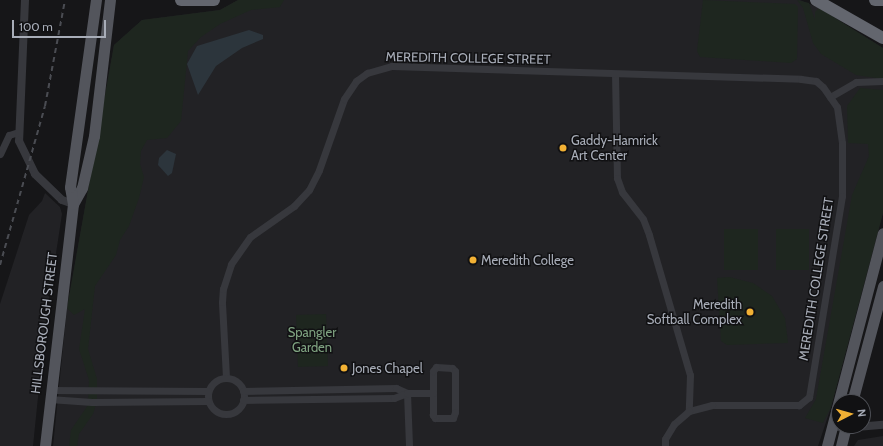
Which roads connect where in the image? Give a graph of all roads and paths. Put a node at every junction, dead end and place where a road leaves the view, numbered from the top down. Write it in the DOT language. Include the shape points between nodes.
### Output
graph roads {
  1 [pos="25,0"];
  2 [pos="96,0"];
  3 [pos="110,0"];
  4 [pos="181,0"];
  5 [pos="214,0"];
  6 [pos="816,0"];
  7 [pos="875,0"];
  8 [pos="883,0"];
  9 [pos="883,38"];
  10 [pos="615,74"];
  11 [pos="883,81"];
  12 [pos="830,97"];
  13 [pos="18,132"];
  14 [pos="0,154"];
  15 [pos="73,204"];
  16 [pos="883,233"];
  17 [pos="883,286"];
  18 [pos="226,377"];
  19 [pos="299,389"];
  20 [pos="182,391"];
  21 [pos="208,391"];
  22 [pos="243,391"];
  23 [pos="433,393"];
  24 [pos="50,394"];
  25 [pos="407,394"];
  26 [pos="840,394"];
  27 [pos="854,394"];
  28 [pos="299,399"];
  29 [pos="182,400"];
  30 [pos="244,400"];
  31 [pos="208,401"];
  32 [pos="689,411"];
  33 [pos="883,425"];
  34 [pos="871,426"];
  35 [pos="831,430"];
  36 [pos="843,434"];
  37 [pos="45,446"];
  38 [pos="409,446"];
  39 [pos="665,446"];
  40 [pos="827,446"];
  41 [pos="840,446"];
  1 -- 13 [label="street"];
  2 -- 15 [label="main road, HILLSBOROUGH STREET" via="70,187"];
  3 -- 15 [label="main road, HILLSBOROUGH STREET" via="92,143 82,188"];
  4 -- 5 [label="highway"];
  6 -- 9 [label="highway"];
  7 -- 8 [label="highway"];
  10 -- 12 [label="street, MEREDITH COLLEGE STREET" via="801,78 816,81"];
  10 -- 18 [label="street, MEREDITH COLLEGE STREET" via="392,66 376,69 356,81 344,99 319,170 309,190 294,206 250,237 231,264 223,289 222,302"];
  10 -- 32 [label="street" via="617,178 622,192 644,219 649,234 690,375"];
  11 -- 12 [label="street" via="856,82"];
  12 -- 32 [label="street, MEREDITH COLLEGE STREET" via="837,107 840,121 842,196 809,397 799,405 712,405"];
  13 -- 14 [label="street" via="9,134"];
  13 -- 15 [label="street" via="23,153 35,174 62,200"];
  15 -- 24 [label="main road, HILLSBOROUGH STREET"];
  16 -- 26 [label="main road"];
  17 -- 27 [label="main road"];
  18 -- 21 [label="street" via="215,381"];
  18 -- 22 [label="street" via="237,381"];
  19 -- 22 [label="street"];
  19 -- 25 [label="street" via="396,388"];
  19 -- 28 [label="street"];
  20 -- 21 [label="street"];
  20 -- 24 [label="street"];
  20 -- 29 [label="street"];
  21 -- 31 [label="street"];
  22 -- 30 [label="street"];
  23 -- 23 [label="street" via="434,418 452,418 455,412 455,371 452,368 436,367 433,371"];
  23 -- 25 [label="street"];
  24 -- 29 [label="street" via="92,402"];
  24 -- 37 [label="main road, HILLSBOROUGH STREET"];
  25 -- 28 [label="street" via="394,398"];
  25 -- 38 [label="street"];
  28 -- 30 [label="street"];
  29 -- 31 [label="street"];
  30 -- 31 [label="street" via="237,410 226,414 215,410"];
  32 -- 39 [label="street, MEREDITH COLLEGE STREET" via="674,424 665,439"];
  33 -- 34 [label="street"];
  35 -- 40 [label="main road"];
  36 -- 41 [label="main road"];
}
